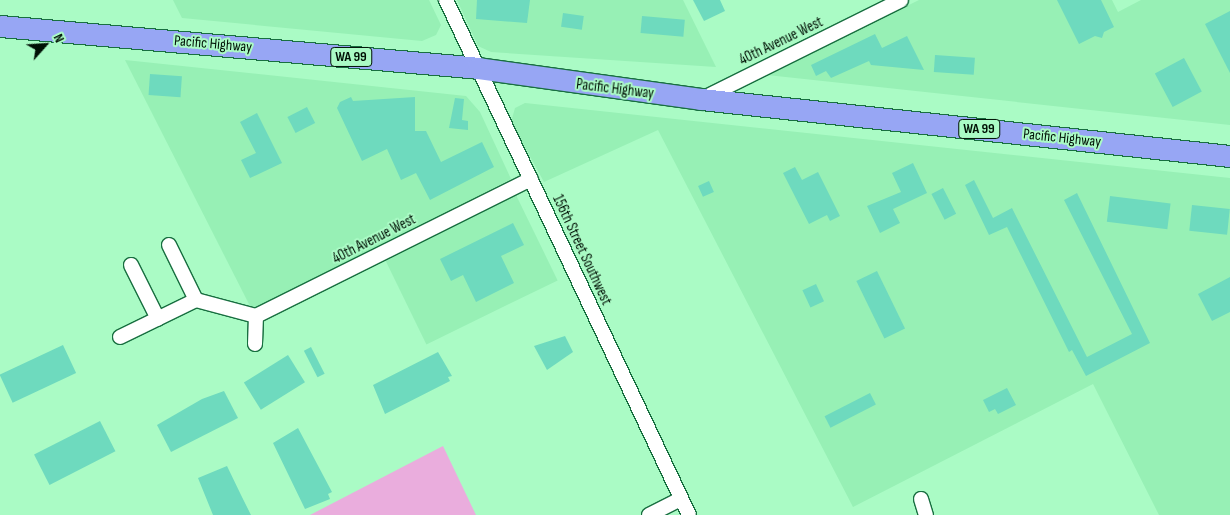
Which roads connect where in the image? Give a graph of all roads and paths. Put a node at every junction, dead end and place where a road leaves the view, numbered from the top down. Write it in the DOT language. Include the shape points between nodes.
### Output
graph roads {
  1 [pos="446,0"];
  2 [pos="901,0"];
  3 [pos="0,26"];
  4 [pos="478,68"];
  5 [pos="702,99"];
  6 [pos="1230,156"];
  7 [pos="530,179"];
  8 [pos="169,245"];
  9 [pos="131,265"];
  10 [pos="196,300"];
  11 [pos="256,316"];
  12 [pos="158,319"];
  13 [pos="120,337"];
  14 [pos="255,344"];
  15 [pos="682,499"];
  16 [pos="921,499"];
  17 [pos="649,515"];
  18 [pos="689,515"];
  19 [pos="926,515"];
  1 -- 4 [label="street, 156th Street Southwest"];
  2 -- 5 [label="street, 40th Avenue West"];
  3 -- 4 [label="highway, Pacific Highway / WA 99"];
  4 -- 5 [label="highway, Pacific Highway / WA 99"];
  4 -- 7 [label="street, 156th Street Southwest"];
  5 -- 6 [label="highway, Pacific Highway / WA 99"];
  7 -- 11 [label="street, 40th Avenue West"];
  7 -- 15 [label="street, 156th Street Southwest"];
  8 -- 10 [label="street"];
  9 -- 12 [label="street"];
  10 -- 11 [label="street" via="227,312"];
  10 -- 12 [label="street"];
  11 -- 14 [label="street"];
  12 -- 13 [label="street"];
  15 -- 17 [label="street"];
  15 -- 18 [label="street, 156th Street Southwest"];
  16 -- 19 [label="street"];
}
